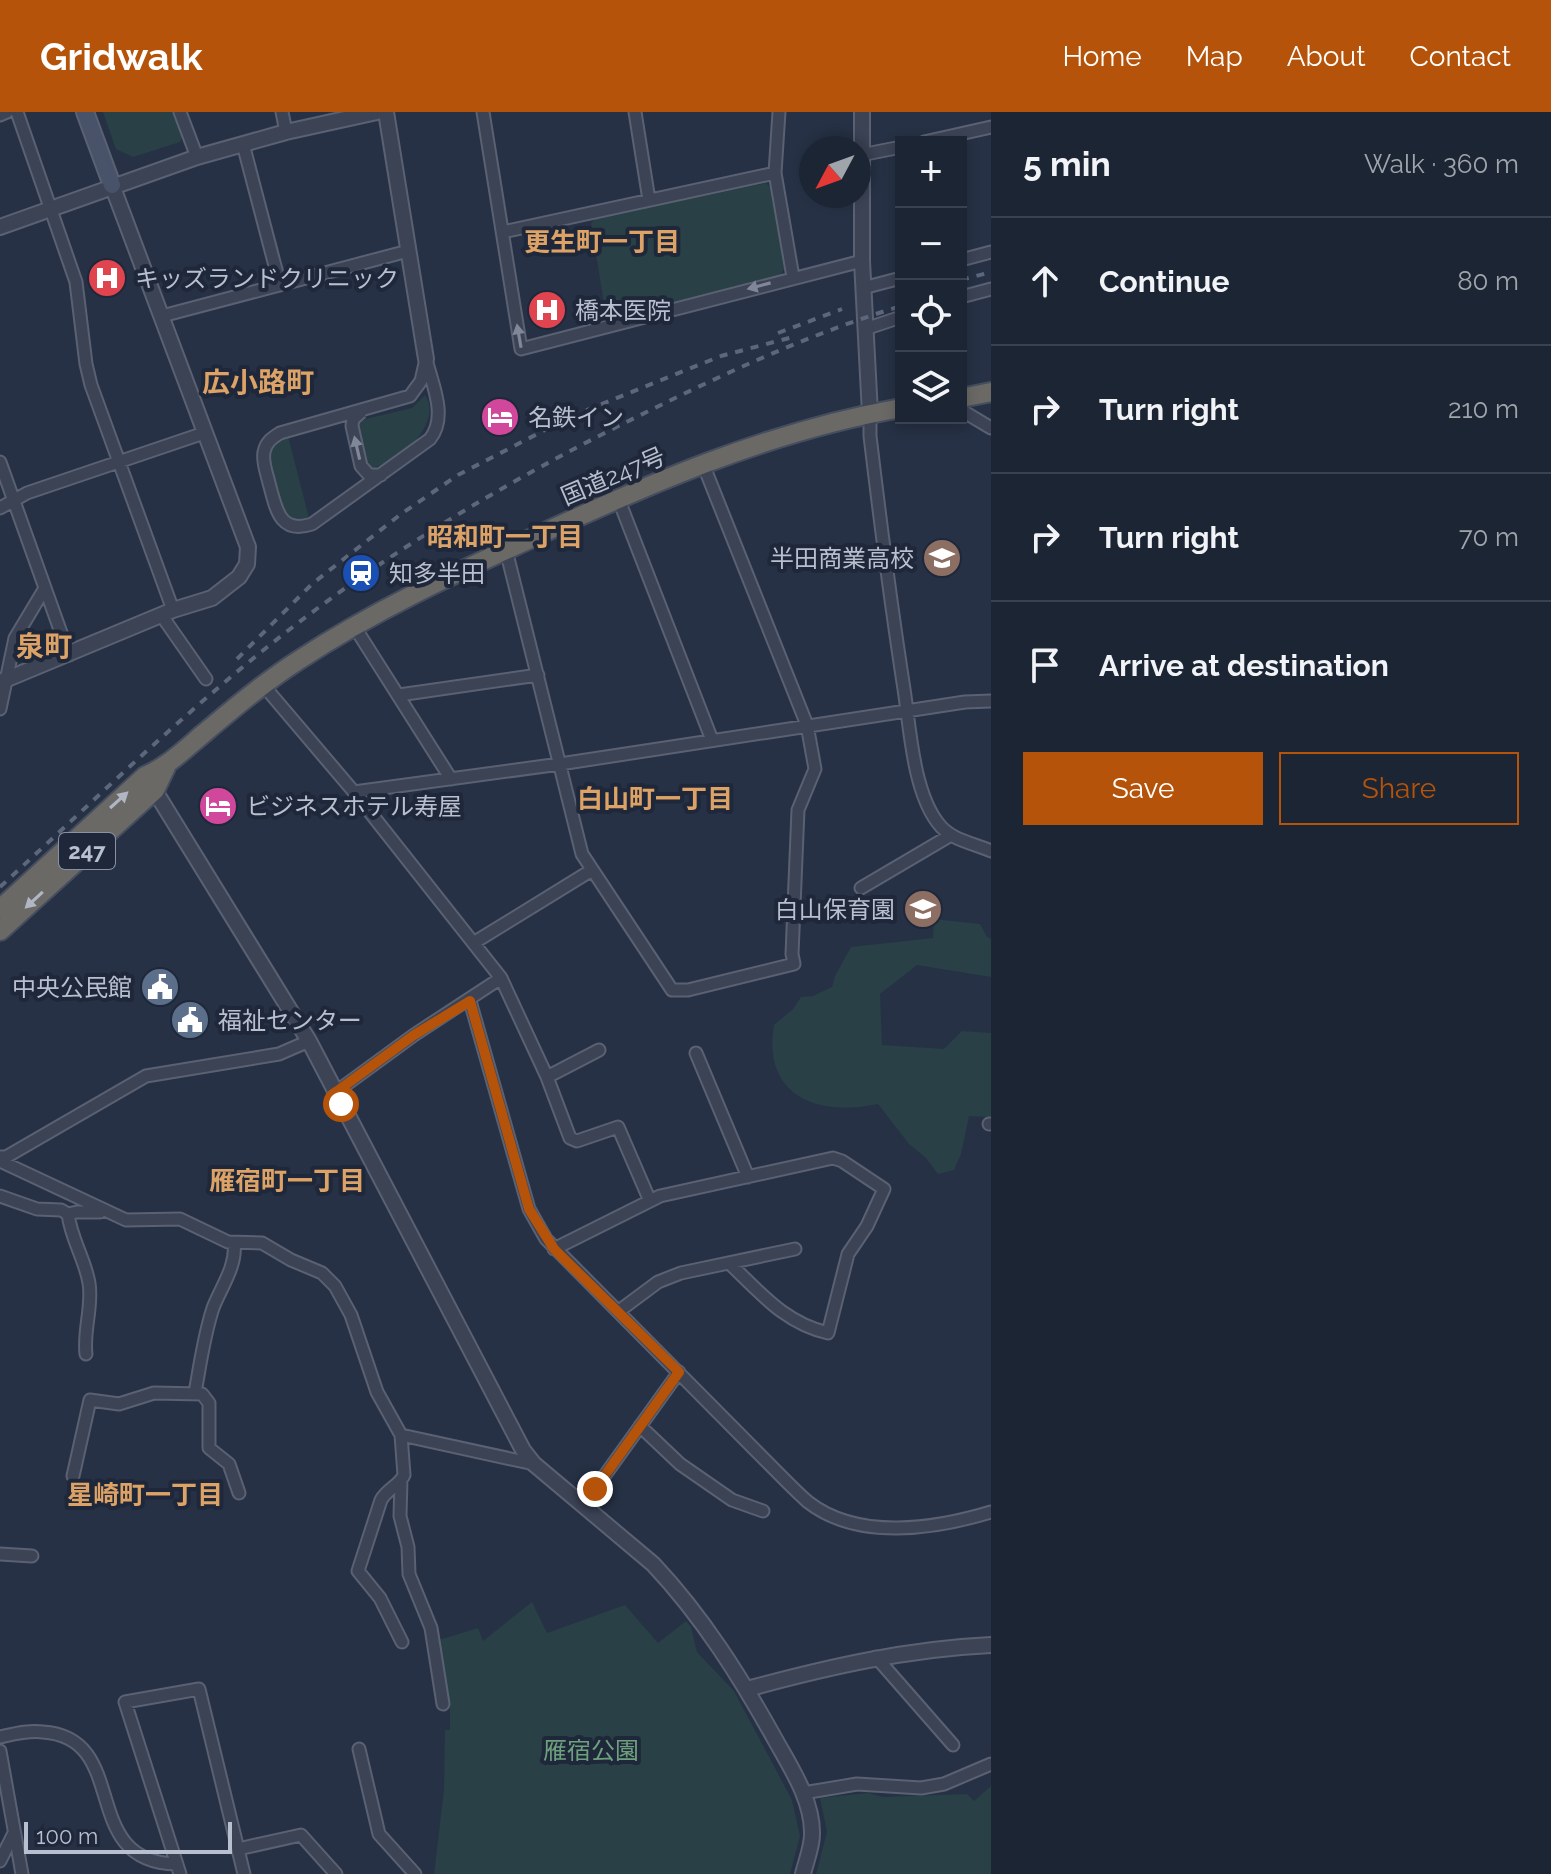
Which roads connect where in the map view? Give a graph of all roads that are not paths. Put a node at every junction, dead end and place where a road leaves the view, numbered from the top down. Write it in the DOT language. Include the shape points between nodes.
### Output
graph roads {
  1 [pos="7,112"];
  2 [pos="17,112"];
  3 [pos="85,112"];
  4 [pos="180,112"];
  5 [pos="282,112"];
  6 [pos="377,112"];
  7 [pos="386,112"];
  8 [pos="483,112"];
  9 [pos="635,112"];
  10 [pos="779,112"];
  11 [pos="862,112"];
  12 [pos="0,115"];
  13 [pos="991,127"];
  14 [pos="286,132"];
  15 [pos="861,136"];
  16 [pos="951,136"];
  17 [pos="243,144"];
  18 [pos="895,148"];
  19 [pos="871,153"];
  20 [pos="197,157"];
  21 [pos="775,173"];
  22 [pos="112,185"];
  23 [pos="649,200"];
  24 [pos="52,208"];
  25 [pos="862,208"];
  26 [pos="0,227"];
  27 [pos="503,232"];
  28 [pos="408,251"];
  29 [pos="991,252"];
  30 [pos="967,258"];
  31 [pos="862,261"];
  32 [pos="793,277"];
  33 [pos="895,280"];
  34 [pos="280,285"];
  35 [pos="863,288"];
  36 [pos="991,289"];
  37 [pos="967,295"];
  38 [pos="162,316"];
  39 [pos="895,319"];
  40 [pos="865,329"];
  41 [pos="426,359"];
  42 [pos="991,392"];
  43 [pos="967,397"];
  44 [pos="895,409"];
  45 [pos="363,411"];
  46 [pos="870,414"];
  47 [pos="967,414"];
  48 [pos="991,428"];
  49 [pos="204,433"];
  50 [pos="0,462"];
  51 [pos="119,462"];
  52 [pos="703,464"];
  53 [pos="381,475"];
  54 [pos="618,498"];
  55 [pos="14,501"];
  56 [pos="0,508"];
  57 [pos="506,550"];
  58 [pos="45,588"];
  59 [pos="168,613"];
  60 [pos="354,626"];
  61 [pos="69,655"];
  62 [pos="538,675"];
  63 [pos="206,679"];
  64 [pos="4,680"];
  65 [pos="264,686"];
  66 [pos="399,695"];
  67 [pos="991,701"];
  68 [pos="0,709"];
  69 [pos="907,710"];
  70 [pos="807,725"];
  71 [pos="712,740"];
  72 [pos="560,764"];
  73 [pos="451,779"];
  74 [pos="150,783"];
  75 [pos="354,792"];
  76 [pos="951,835"];
  77 [pos="991,851"];
  78 [pos="592,870"];
  79 [pos="861,888"];
  80 [pos="0,909"];
  81 [pos="0,931"];
  82 [pos="475,942"];
  83 [pos="501,978"];
  84 [pos="470,1001"];
  85 [pos="309,1041"];
  86 [pos="599,1050"];
  87 [pos="696,1053"];
  88 [pos="547,1077"];
  89 [pos="336,1092"];
  90 [pos="0,1159"];
  91 [pos="748,1177"];
  92 [pos="0,1196"];
  93 [pos="650,1201"];
  94 [pos="106,1212"];
  95 [pos="68,1214"];
  96 [pos="234,1243"];
  97 [pos="554,1249"];
  98 [pos="795,1249"];
  99 [pos="729,1263"];
  100 [pos="619,1311"];
  101 [pos="86,1354"];
  102 [pos="679,1372"];
  103 [pos="195,1393"];
  104 [pos="640,1426"];
  105 [pos="401,1435"];
  106 [pos="534,1464"];
  107 [pos="73,1476"];
  108 [pos="401,1480"];
  109 [pos="595,1489"];
  110 [pos="239,1493"];
  111 [pos="763,1511"];
  112 [pos="991,1512"];
  113 [pos="0,1554"];
  114 [pos="32,1556"];
  115 [pos="402,1642"];
  116 [pos="991,1645"];
  117 [pos="876,1657"];
  118 [pos="747,1689"];
  119 [pos="443,1704"];
  120 [pos="0,1737"];
  121 [pos="953,1745"];
  122 [pos="359,1749"];
  123 [pos="0,1751"];
  124 [pos="991,1764"];
  125 [pos="803,1793"];
  126 [pos="14,1833"];
  127 [pos="238,1849"];
  128 [pos="0,1861"];
  129 [pos="178,1869"];
  130 [pos="22,1874"];
  131 [pos="244,1874"];
  132 [pos="336,1874"];
  133 [pos="415,1874"];
  134 [pos="803,1874"];
  1 -- 12 [label="street"];
  2 -- 24 [label="street"];
  3 -- 22 [label="main road"];
  4 -- 20 [label="street"];
  5 -- 14 [label="street"];
  6 -- 14 [label="street"];
  7 -- 28 [label="street"];
  8 -- 27 [label="street"];
  9 -- 23 [label="street"];
  10 -- 21 [label="street"];
  11 -- 15 [label="street"];
  13 -- 16 [label="street"];
  14 -- 17 [label="street"];
  17 -- 20 [label="street"];
  17 -- 34 [label="street"];
  18 -- 19 [label="street"];
  20 -- 22 [label="street"];
  21 -- 23 [label="street"];
  21 -- 32 [label="street"];
  22 -- 24 [label="street"];
  22 -- 38 [label="street"];
  23 -- 27 [label="street"];
  24 -- 26 [label="street"];
  24 -- 51 [label="street" via="76,282 88,374"];
  25 -- 31 [label="street"];
  32 -- 27 [label="street, one-way" via="521,349"];
  28 -- 34 [label="street"];
  28 -- 41 [label="street"];
  29 -- 30 [label="street"];
  31 -- 32 [label="street"];
  31 -- 35 [label="street"];
  33 -- 35 [label="street"];
  34 -- 38 [label="street"];
  35 -- 40 [label="street"];
  36 -- 37 [label="street"];
  38 -- 49 [label="street"];
  39 -- 40 [label="street"];
  40 -- 46 [label="street"];
  41 -- 45 [label="street" via="421,381 410,396"];
  41 -- 53 [label="street" via="438,407 437,429 422,447"];
  42 -- 43 [label="highway"];
  44 -- 46 [label="highway, 国道247号 / 247"];
  53 -- 45 [label="street, one-way" via="369,475 361,466 352,426"];
  45 -- 53 [label="street" via="271,438 263,458 276,509 291,527 302,528"];
  46 -- 52 [label="highway, 国道247号 / 247"];
  46 -- 69 [label="street" via="885,571"];
  47 -- 48 [label="street"];
  49 -- 51 [label="street"];
  49 -- 59 [label="street" via="248,547 247,564 226,590"];
  50 -- 55 [label="street"];
  51 -- 55 [label="street"];
  51 -- 59 [label="street"];
  52 -- 54 [label="highway, 国道247号 / 247"];
  52 -- 70 [label="street"];
  54 -- 57 [label="highway, 国道247号 / 247"];
  54 -- 71 [label="street"];
  55 -- 56 [label="street"];
  55 -- 58 [label="street"];
  57 -- 60 [label="highway, 国道247号 / 247"];
  57 -- 62 [label="street"];
  58 -- 61 [label="street"];
  58 -- 64 [label="street" via="15,638"];
  59 -- 61 [label="street"];
  59 -- 63 [label="street"];
  60 -- 65 [label="highway, 国道247号 / 247"];
  60 -- 66 [label="street"];
  61 -- 64 [label="street"];
  62 -- 66 [label="street"];
  62 -- 72 [label="street"];
  64 -- 68 [label="street"];
  65 -- 74 [label="highway, 国道247号 / 247"];
  65 -- 75 [label="street"];
  66 -- 73 [label="street"];
  67 -- 69 [label="street"];
  69 -- 70 [label="street"];
  69 -- 76 [label="street" via="930,809"];
  70 -- 71 [label="street"];
  70 -- 78 [label="street" via="815,769 798,810 794,964 672,990"];
  71 -- 72 [label="street"];
  72 -- 73 [label="street"];
  72 -- 78 [label="street" via="582,854"];
  73 -- 75 [label="street"];
  80 -- 74 [label="highway, 国道247号 / 247, one-way"];
  74 -- 81 [label="highway, 国道247号 / 247, one-way"];
  74 -- 85 [label="street"];
  75 -- 82 [label="street"];
  76 -- 77 [label="street"];
  76 -- 79 [label="street"];
  78 -- 82 [label="street"];
  82 -- 83 [label="street"];
  83 -- 84 [label="street"];
  83 -- 88 [label="street"];
  84 -- 89 [label="street"];
  84 -- 97 [label="street" via="529,1209"];
  85 -- 89 [label="street"];
  85 -- 90 [label="street" via="279,1054 146,1076"];
  86 -- 88 [label="street"];
  87 -- 91 [label="street"];
  88 -- 93 [label="street" via="570,1138 577,1141 618,1127"];
  89 -- 106 [label="street"];
  90 -- 94 [label="street"];
  91 -- 93 [label="street"];
  91 -- 99 [label="street" via="833,1158 884,1189 848,1254 828,1333 786,1316"];
  92 -- 95 [label="street"];
  93 -- 97 [label="street"];
  94 -- 95 [label="street"];
  94 -- 96 [label="street" via="126,1220 180,1219"];
  95 -- 101 [label="street" via="89,1283"];
  96 -- 103 [label="street"];
  96 -- 105 [label="street" via="268,1245 322,1273 335,1286 363,1344 377,1392"];
  97 -- 100 [label="street"];
  98 -- 99 [label="street"];
  99 -- 100 [label="street" via="658,1282"];
  100 -- 102 [label="street"];
  102 -- 104 [label="street"];
  102 -- 112 [label="street" via="810,1503 840,1519 929,1527"];
  103 -- 107 [label="street" via="154,1393 119,1404 90,1400"];
  103 -- 110 [label="street" via="209,1403 209,1448 229,1464"];
  104 -- 109 [label="street"];
  104 -- 111 [label="street" via="680,1464 732,1500"];
  105 -- 106 [label="street"];
  105 -- 108 [label="street"];
  106 -- 118 [label="street" via="661,1573"];
  108 -- 115 [label="street" via="381,1500 358,1571 380,1598"];
  108 -- 119 [label="street" via="400,1516 409,1574 431,1628"];
  113 -- 114 [label="street"];
  116 -- 117 [label="street"];
  117 -- 118 [label="street"];
  117 -- 121 [label="street"];
  118 -- 125 [label="street"];
  120 -- 129 [label="street" via="47,1732 73,1741 92,1761 125,1843 153,1862"];
  122 -- 133 [label="street" via="379,1834"];
  123 -- 126 [label="street"];
  124 -- 125 [label="street" via="921,1788 857,1784"];
  125 -- 134 [label="street" via="812,1832"];
  126 -- 128 [label="street"];
  126 -- 130 [label="street"];
  127 -- 129 [label="street" via="199,1689 125,1702"];
  127 -- 131 [label="street"];
  127 -- 132 [label="street" via="301,1835"];
}
